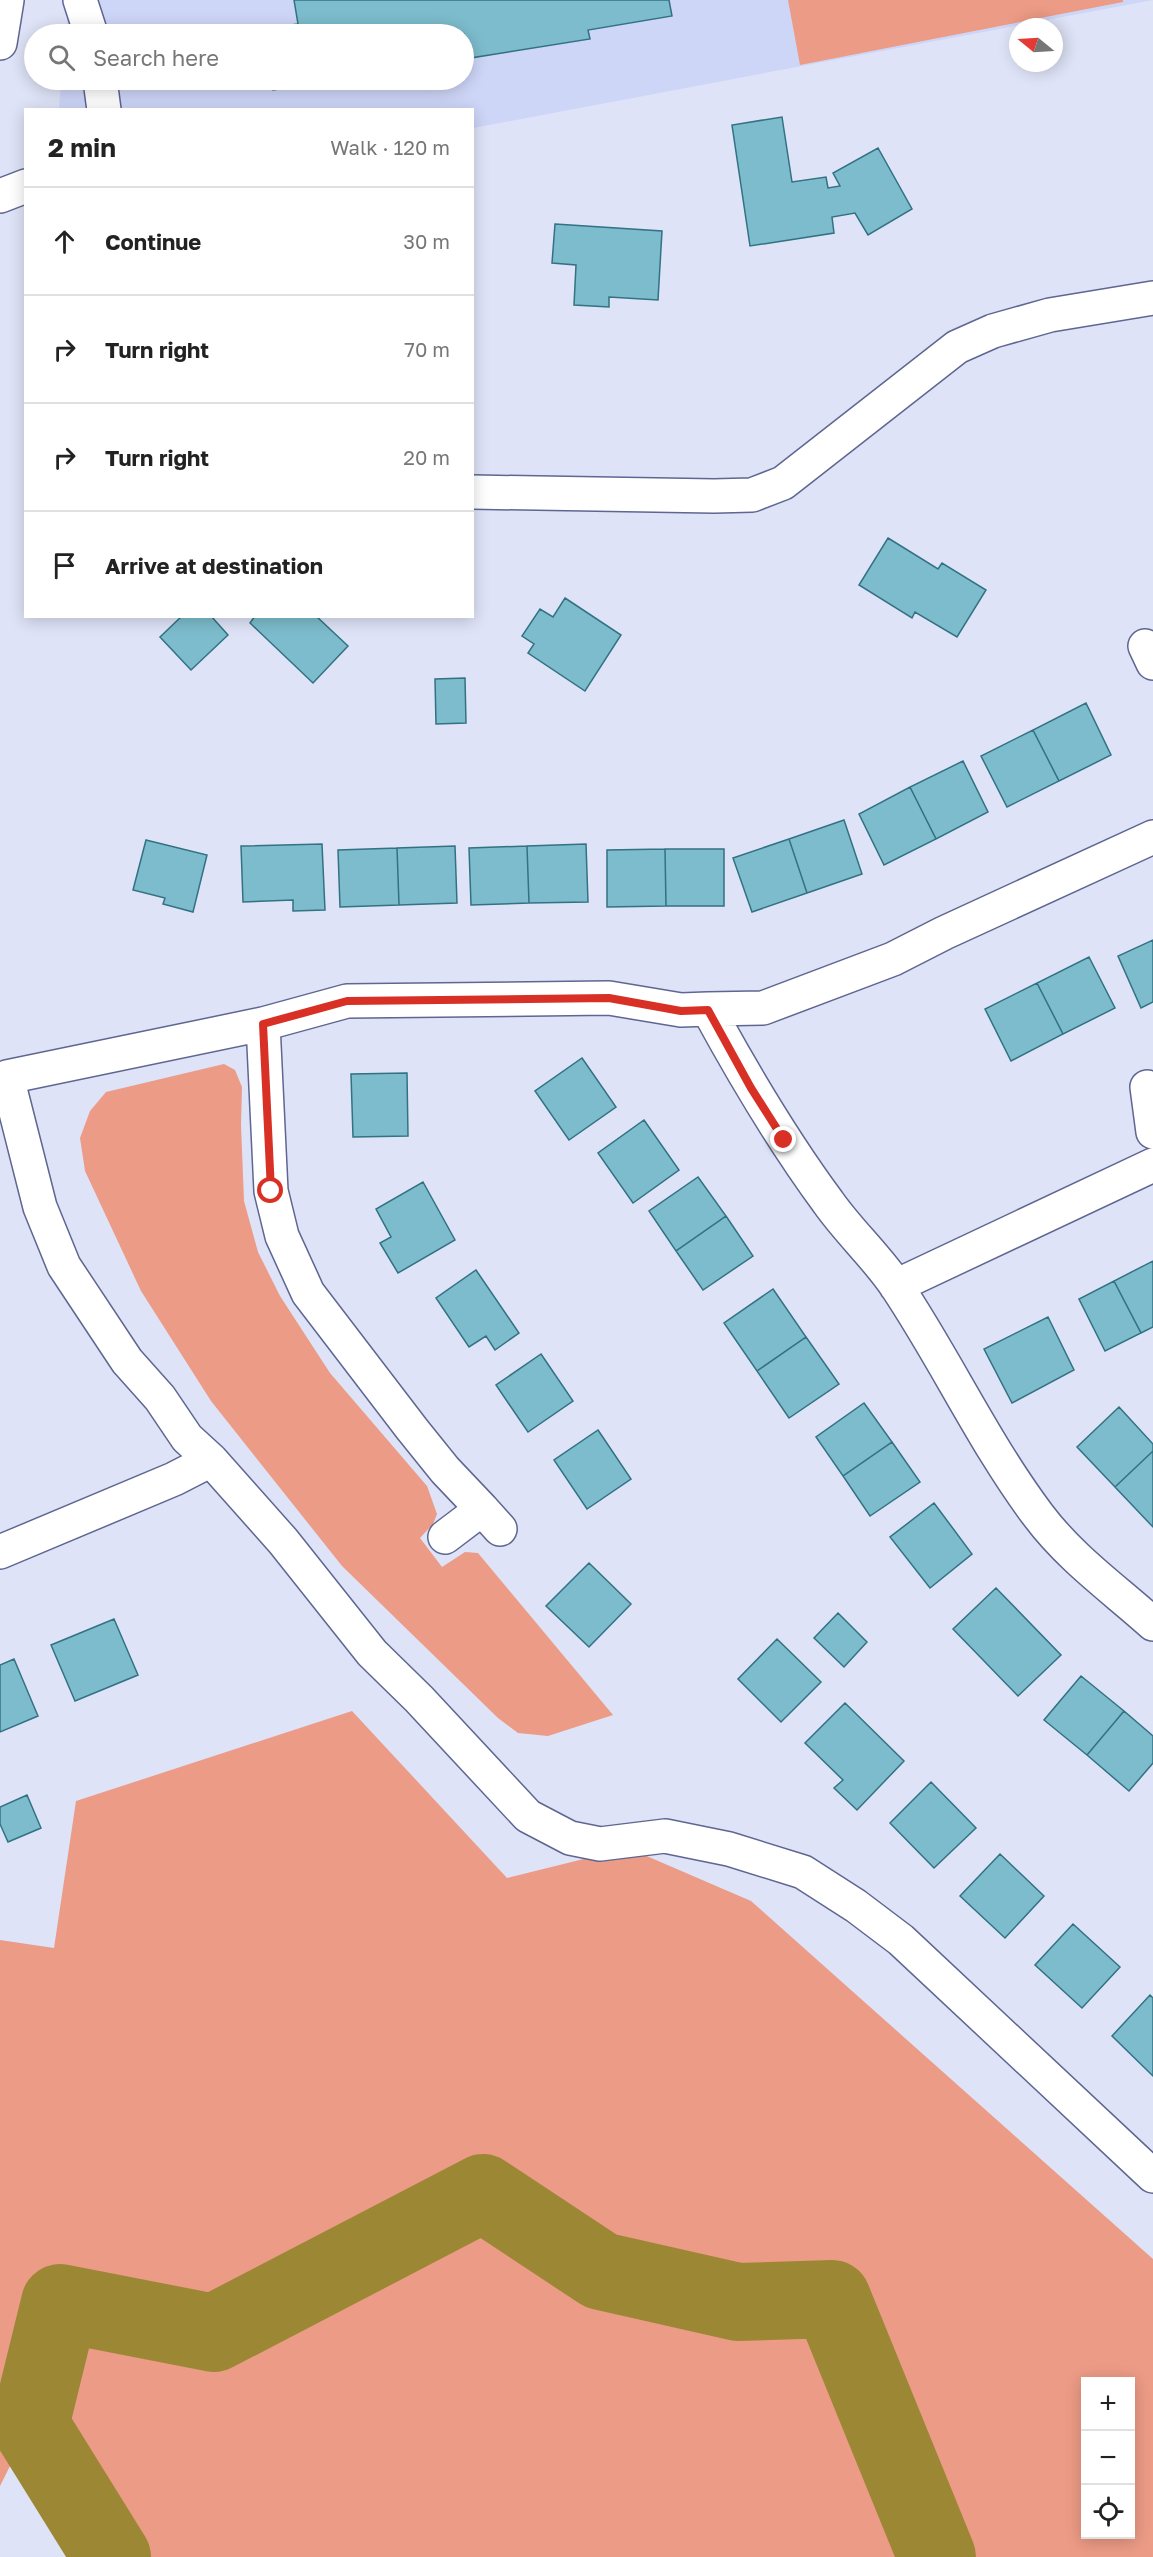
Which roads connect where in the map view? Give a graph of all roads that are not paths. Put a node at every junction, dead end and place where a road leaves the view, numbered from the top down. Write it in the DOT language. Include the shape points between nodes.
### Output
graph roads {
  1 [pos="6,0"];
  2 [pos="80,0"];
  3 [pos="88,24"];
  4 [pos="0,43"];
  5 [pos="101,90"];
  6 [pos="104,108"];
  7 [pos="24,187"];
  8 [pos="0,196"];
  9 [pos="1153,298"];
  10 [pos="474,492"];
  11 [pos="1153,837"];
  12 [pos="708,1010"];
  13 [pos="263,1024"];
  14 [pos="3,1067"];
  15 [pos="1147,1087"];
  16 [pos="1153,1132"];
  17 [pos="1153,1165"];
  18 [pos="896,1286"];
  19 [pos="212,1460"];
  20 [pos="446,1537"];
  21 [pos="0,1552"];
  22 [pos="1153,1624"];
  23 [pos="1153,2176"];
  1 -- 4 [label="street"];
  2 -- 3 [label="street"];
  5 -- 6 [label="street"];
  7 -- 8 [label="street"];
  9 -- 10 [label="street" via="1050,315 993,331 957,348 783,483 752,495"];
  11 -- 12 [label="street" via="893,960 763,1008"];
  12 -- 13 [label="street" via="681,1011 609,998 347,1001"];
  12 -- 18 [label="street" via="784,1140 830,1205"];
  13 -- 14 [label="street"];
  13 -- 20 [label="street" via="271,1191 282,1236 308,1293 446,1470 491,1519"];
  14 -- 19 [label="street" via="40,1207 64,1266 128,1361 187,1438"];
  15 -- 16 [label="street"];
  17 -- 18 [label="street"];
  18 -- 22 [label="street" via="991,1448 1039,1517 1081,1562"];
  19 -- 21 [label="street"];
  19 -- 23 [label="street" via="372,1653 528,1816 570,1838 600,1844 665,1836 729,1849 803,1872 900,1940"];
}
